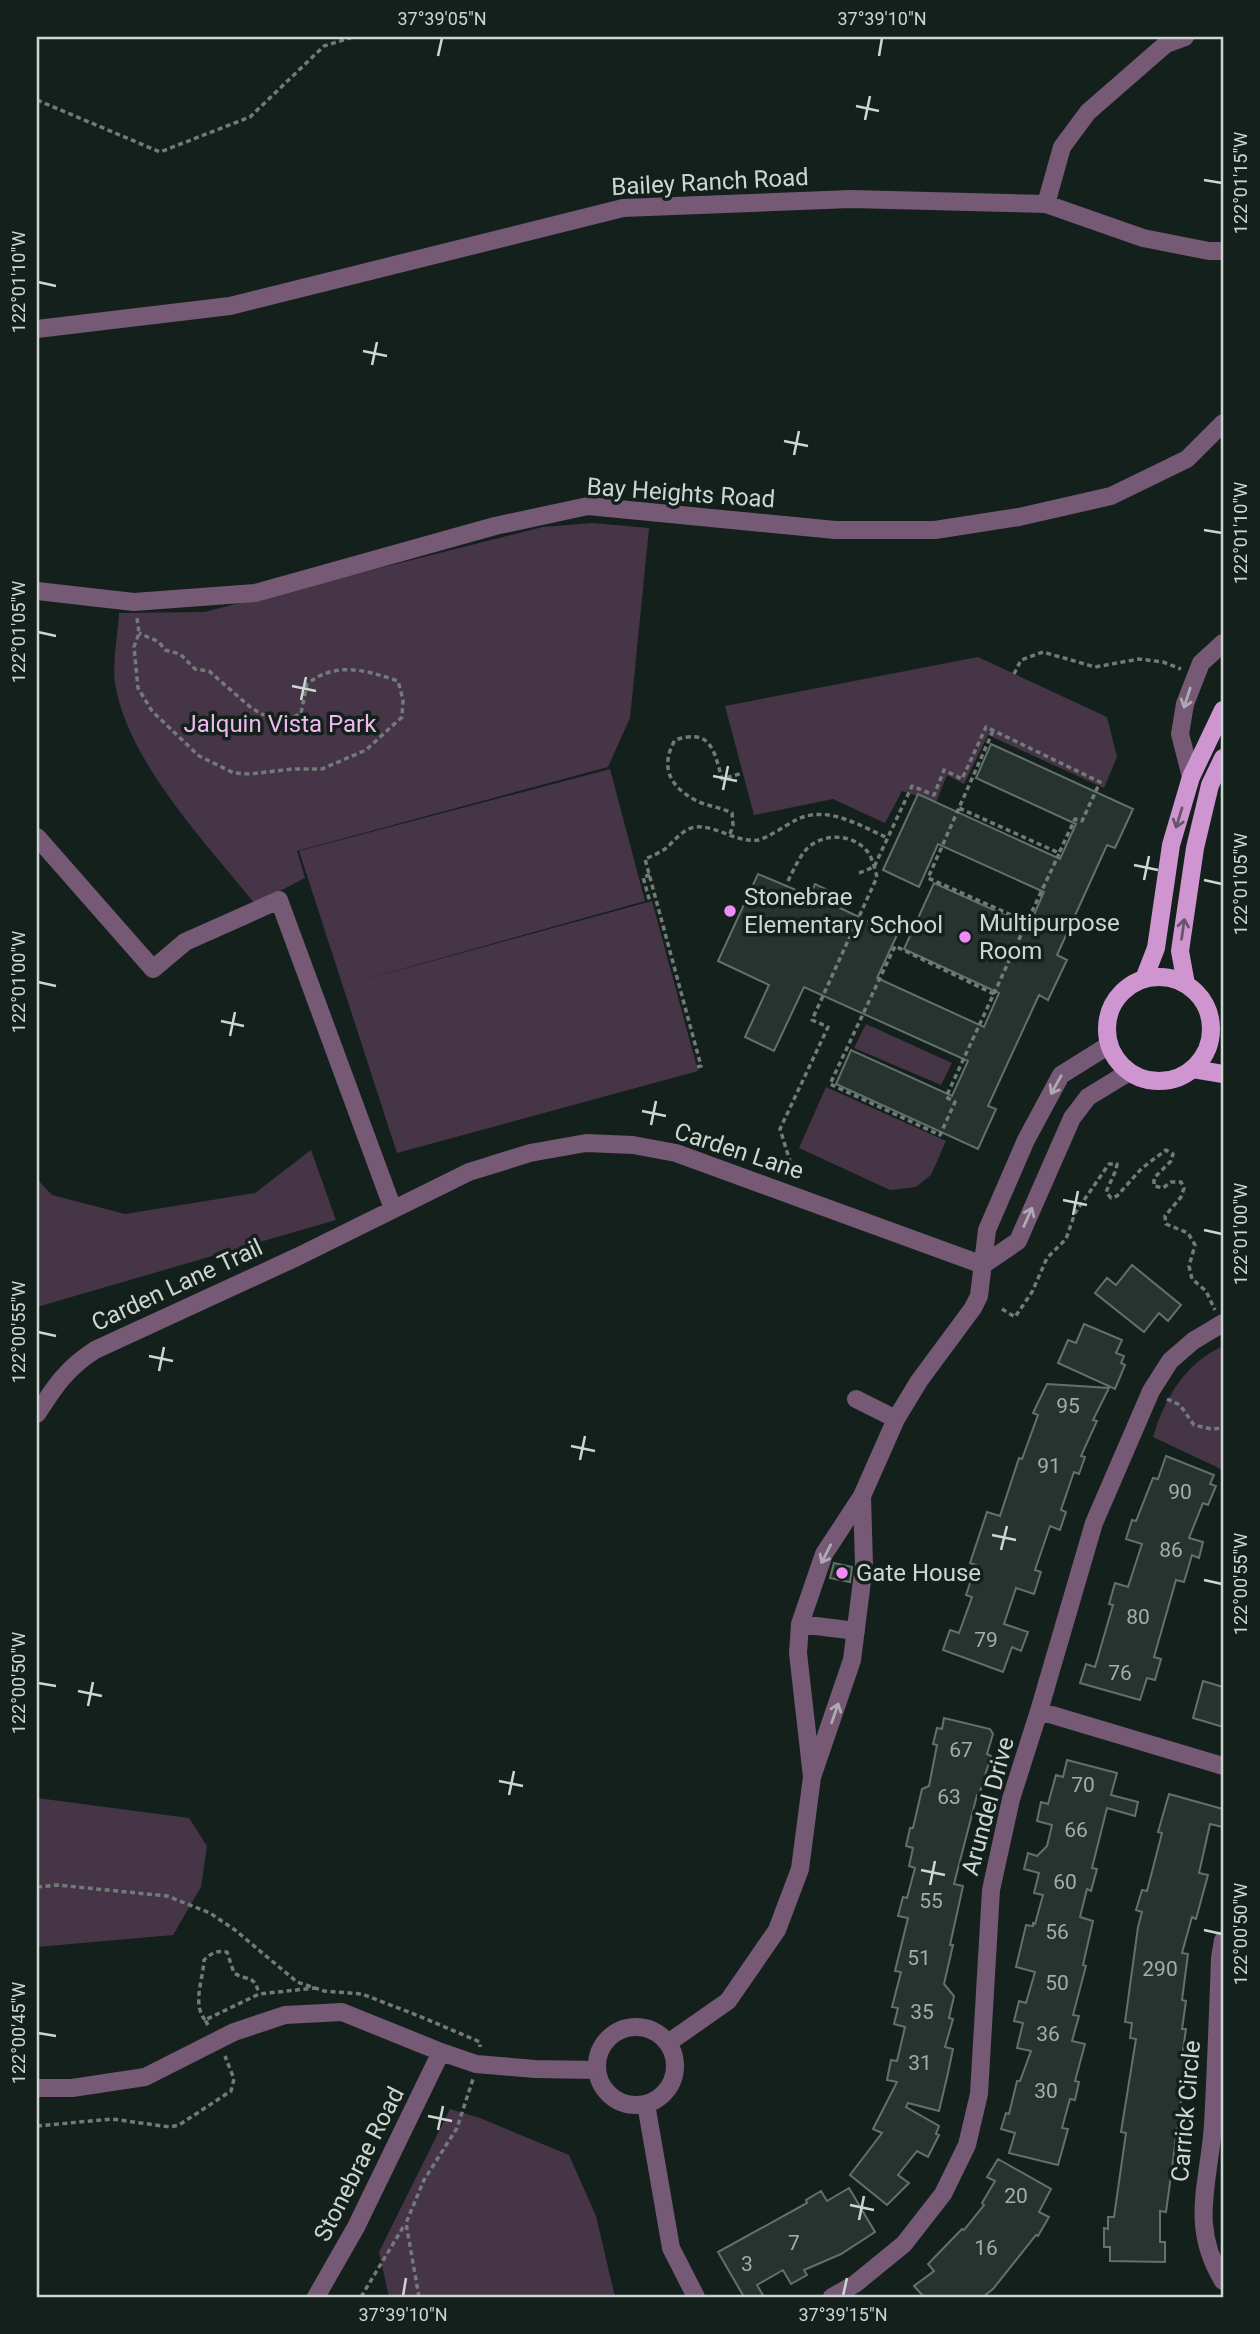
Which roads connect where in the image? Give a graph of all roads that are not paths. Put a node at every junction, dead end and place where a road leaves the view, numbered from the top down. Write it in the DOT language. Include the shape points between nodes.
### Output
graph roads {
  1 [pos="1185,37"];
  2 [pos="1046,204"];
  3 [pos="1223,251"];
  4 [pos="37,329"];
  5 [pos="1223,423"];
  6 [pos="37,591"];
  7 [pos="1223,643"];
  8 [pos="1223,710"];
  9 [pos="1223,758"];
  10 [pos="1191,777"];
  11 [pos="37,837"];
  12 [pos="1144,979"];
  13 [pos="1186,984"];
  14 [pos="1217,1042"];
  15 [pos="1109,1045"];
  16 [pos="1193,1069"];
  17 [pos="1129,1072"];
  18 [pos="1223,1074"];
  19 [pos="393,1209"];
  20 [pos="359,1227"];
  21 [pos="983,1265"];
  22 [pos="1222,1323"];
  23 [pos="856,1399"];
  24 [pos="37,1414"];
  25 [pos="897,1419"];
  26 [pos="862,1496"];
  27 [pos="800,1624"];
  28 [pos="856,1632"];
  29 [pos="1039,1711"];
  30 [pos="1223,1766"];
  31 [pos="812,1777"];
  32 [pos="1222,1953"];
  33 [pos="668,2043"];
  34 [pos="441,2052"];
  35 [pos="597,2070"];
  36 [pos="37,2088"];
  37 [pos="646,2104"];
  38 [pos="1223,2281"];
  39 [pos="316,2297"];
  40 [pos="696,2297"];
  41 [pos="832,2297"];
  1 -- 2 [label="street" via="1166,44 1087,111 1062,147"];
  2 -- 3 [label="street, Bailey Ranch Road" via="1143,238"];
  2 -- 4 [label="street, Bailey Ranch Road" via="851,199 623,208 230,306"];
  5 -- 6 [label="street, Bay Heights Road" via="1187,459 1111,496 935,530 835,530 588,506 495,526 255,593 134,602"];
  7 -- 10 [label="street, one-way" via="1200,663 1185,704 1180,734"];
  8 -- 10 [label="main road"];
  13 -- 9 [label="main road, one-way" via="1180,951 1195,848 1210,785"];
  10 -- 12 [label="main road, one-way" via="1171,845 1156,948"];
  11 -- 19 [label="street" via="153,969 184,942 279,900"];
  12 -- 13 [label="main road" via="1158,977"];
  12 -- 15 [label="main road" via="1117,998 1107,1028"];
  13 -- 14 [label="main road" via="1206,1006"];
  14 -- 16 [label="main road"];
  15 -- 17 [label="main road"];
  15 -- 21 [label="street, one-way" via="1061,1075 1026,1140 988,1230"];
  16 -- 17 [label="main road" via="1178,1079 1161,1082"];
  16 -- 18 [label="main road"];
  21 -- 17 [label="street, one-way" via="1018,1241 1072,1118 1088,1097"];
  19 -- 20 [label="street, Carden Lane"];
  19 -- 21 [label="street, Carden Lane" via="469,1172 530,1153 586,1143 633,1145 676,1153"];
  20 -- 24 [label="street, Carden Lane Trail" via="95,1350 73,1364"];
  21 -- 25 [label="street" via="973,1308"];
  22 -- 29 [label="street, Arundel Drive" via="1170,1361 1151,1391 1094,1523"];
  23 -- 25 [label="street"];
  25 -- 26 [label="street"];
  26 -- 27 [label="street, one-way" via="824,1554"];
  26 -- 28 [label="street" via="864,1565"];
  27 -- 28 [label="street"];
  27 -- 31 [label="street" via="798,1653"];
  31 -- 28 [label="street, one-way" via="847,1677"];
  29 -- 30 [label="street"];
  29 -- 41 [label="street, Arundel Drive" via="1011,1799 991,1890 979,2094 967,2145 943,2193 904,2244"];
  31 -- 33 [label="street" via="800,1869 777,1930 729,2001"];
  32 -- 38 [label="street, Carrick Circle" via="1212,2129 1202,2202 1206,2237"];
  33 -- 35 [label="street" via="639,2026 617,2031 601,2048"];
  33 -- 37 [label="street" via="675,2074 665,2093"];
  34 -- 35 [label="street" via="476,2064"];
  34 -- 36 [label="street" via="342,2012 285,2015 234,2032 145,2077 72,2088"];
  34 -- 39 [label="street, Stonebrae Road" via="356,2227"];
  35 -- 37 [label="street" via="614,2098 624,2104"];
  37 -- 40 [label="street" via="671,2248"];
}
